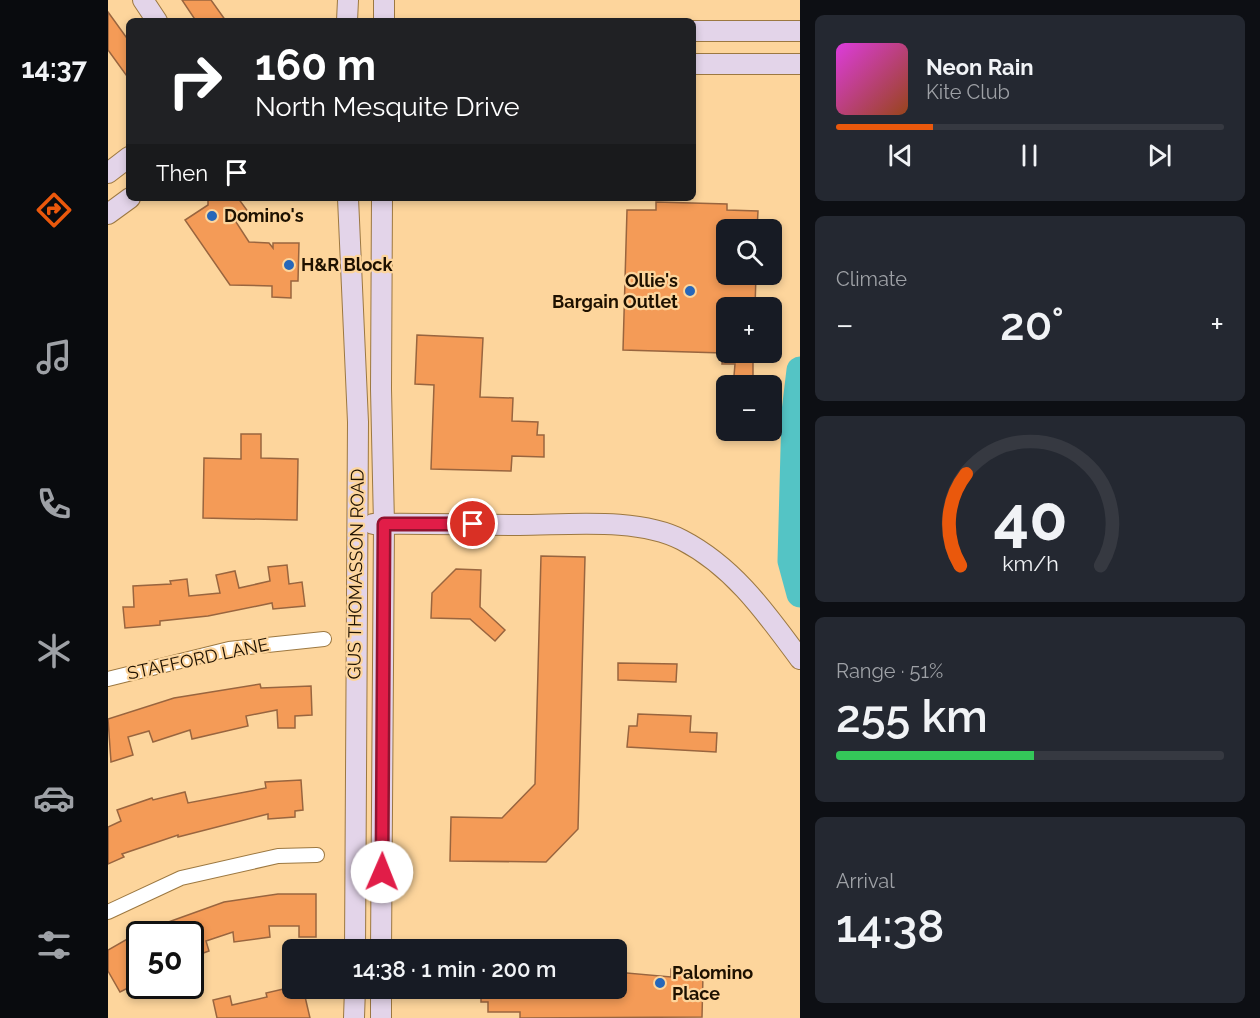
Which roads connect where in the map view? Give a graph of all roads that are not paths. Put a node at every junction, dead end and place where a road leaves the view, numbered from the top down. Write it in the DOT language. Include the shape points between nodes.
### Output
graph roads {
  1 [pos="143,0"];
  2 [pos="348,0"];
  3 [pos="384,0"];
  4 [pos="155,18"];
  5 [pos="347,18"];
  6 [pos="384,18"];
  7 [pos="696,31"];
  8 [pos="800,31"];
  9 [pos="696,64"];
  10 [pos="800,64"];
  11 [pos="126,159"];
  12 [pos="108,172"];
  13 [pos="126,201"];
  14 [pos="348,201"];
  15 [pos="382,201"];
  16 [pos="108,214"];
  17 [pos="380,306"];
  18 [pos="352,307"];
  19 [pos="357,524"];
  20 [pos="384,524"];
  21 [pos="324,639"];
  22 [pos="800,659"];
  23 [pos="108,679"];
  24 [pos="356,745"];
  25 [pos="382,750"];
  26 [pos="317,855"];
  27 [pos="108,912"];
  28 [pos="355,939"];
  29 [pos="381,939"];
  30 [pos="355,999"];
  31 [pos="381,999"];
  32 [pos="354,1018"];
  33 [pos="381,1018"];
  1 -- 4 [label="main road"];
  2 -- 5 [label="main road"];
  3 -- 6 [label="main road"];
  7 -- 8 [label="main road"];
  9 -- 10 [label="main road"];
  11 -- 12 [label="main road"];
  13 -- 16 [label="main road"];
  14 -- 18 [label="main road, GUS THOMASSON ROAD"];
  15 -- 17 [label="main road, GUS THOMASSON ROAD"];
  17 -- 18 [label="main road"];
  17 -- 20 [label="main road, GUS THOMASSON ROAD"];
  18 -- 19 [label="main road, GUS THOMASSON ROAD" via="358,423"];
  19 -- 20 [label="main road"];
  19 -- 24 [label="main road, GUS THOMASSON ROAD"];
  20 -- 22 [label="main road" via="603,525 653,530 682,540 730,574 754,598"];
  20 -- 25 [label="main road, GUS THOMASSON ROAD"];
  21 -- 23 [label="street, STAFFORD LANE" via="228,649"];
  24 -- 25 [label="main road"];
  24 -- 28 [label="main road, GUS THOMASSON ROAD"];
  25 -- 29 [label="main road, GUS THOMASSON ROAD"];
  26 -- 27 [label="street" via="278,856 181,878"];
  30 -- 32 [label="main road"];
  31 -- 33 [label="main road"];
}
